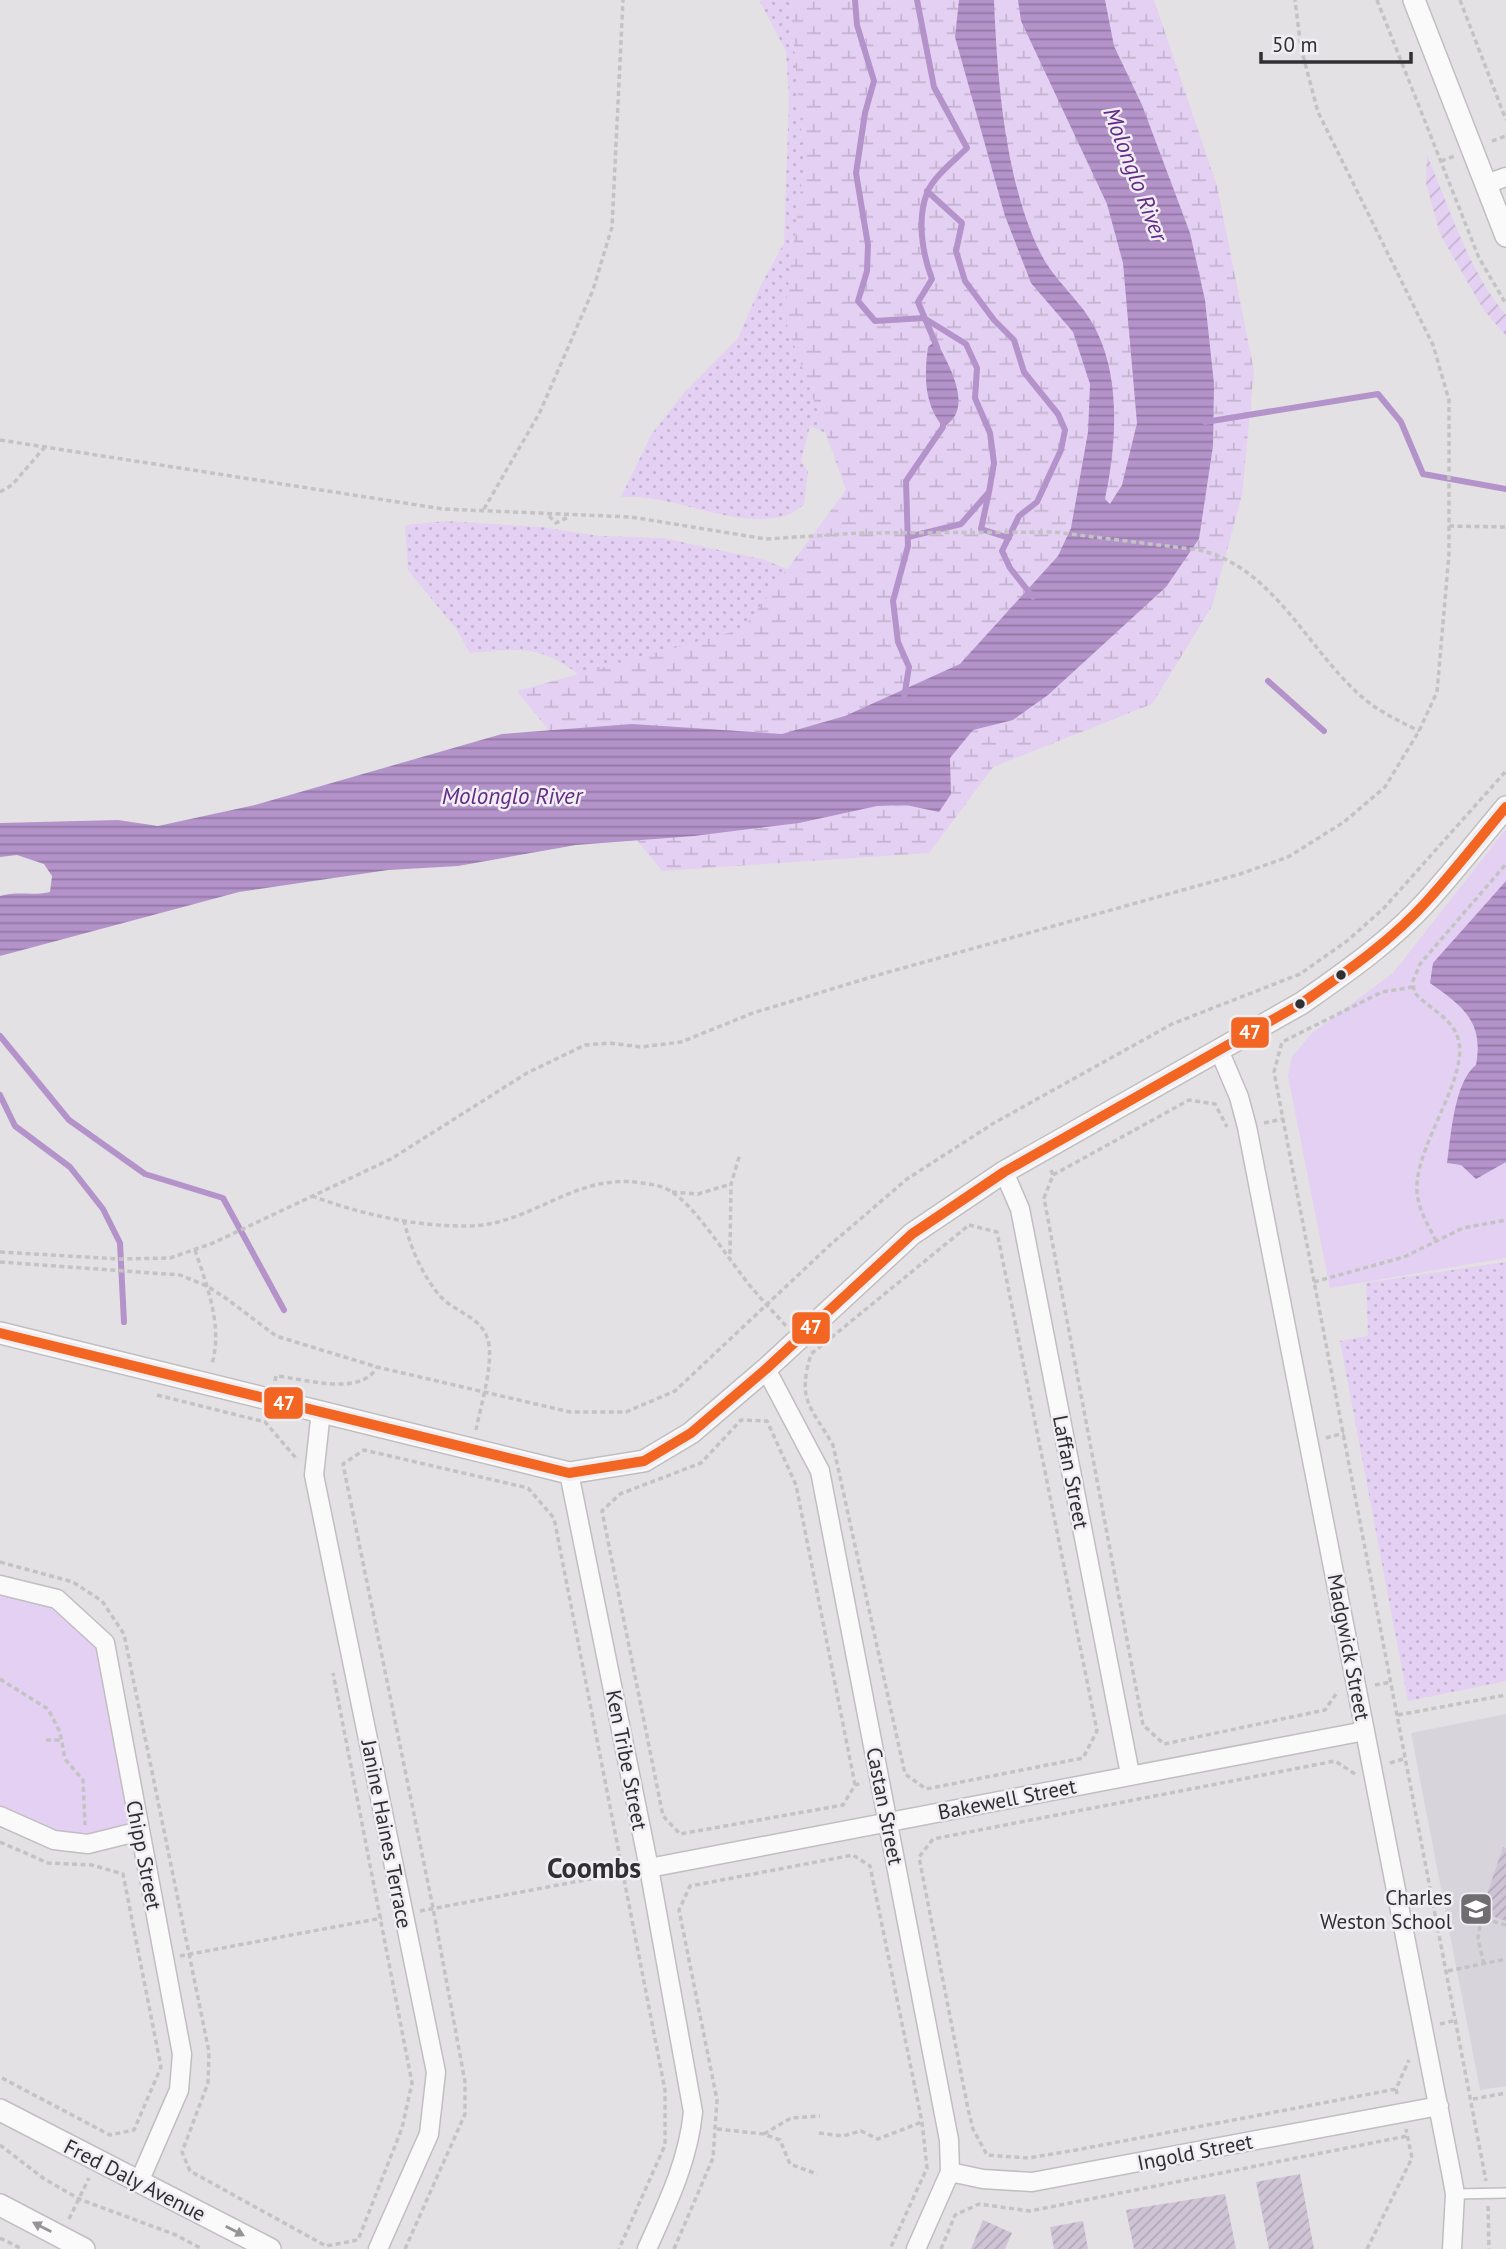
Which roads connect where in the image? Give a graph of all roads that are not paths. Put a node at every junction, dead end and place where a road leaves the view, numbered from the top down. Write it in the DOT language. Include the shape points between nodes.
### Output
graph roads {
  1 [pos="1414,0"];
  2 [pos="1496,181"];
  3 [pos="1506,236"];
  4 [pos="1506,807"];
  5 [pos="1219,1050"];
  6 [pos="1004,1172"];
  7 [pos="0,1333"];
  8 [pos="766,1369"];
  9 [pos="321,1411"];
  10 [pos="569,1473"];
  11 [pos="0,1585"];
  12 [pos="1365,1731"];
  13 [pos="1130,1774"];
  14 [pos="0,1816"];
  15 [pos="888,1823"];
  16 [pos="140,1831"];
  17 [pos="649,1868"];
  18 [pos="1439,2106"];
  19 [pos="0,2110"];
  20 [pos="950,2172"];
  21 [pos="139,2182"];
  22 [pos="1455,2193"];
  23 [pos="1506,2193"];
  24 [pos="0,2205"];
  25 [pos="84,2249"];
  26 [pos="270,2249"];
  27 [pos="378,2249"];
  28 [pos="647,2249"];
  29 [pos="916,2249"];
  30 [pos="1452,2249"];
  1 -- 2 [label="street"];
  2 -- 3 [label="street"];
  4 -- 5 [label="street" via="1425,903 1372,952 1302,1003"];
  5 -- 6 [label="street"];
  5 -- 12 [label="street, Madgwick Street" via="1247,1127"];
  6 -- 8 [label="street" via="912,1234 805,1347"];
  6 -- 13 [label="street, Laffan Street" via="1020,1209"];
  7 -- 9 [label="street"];
  8 -- 10 [label="street" via="691,1433 644,1461"];
  8 -- 15 [label="street, Castan Street" via="820,1471"];
  9 -- 10 [label="street"];
  9 -- 27 [label="street, Janine Haines Terrace" via="314,1475 436,2072 429,2134"];
  10 -- 17 [label="street, Ken Tribe Street"];
  11 -- 16 [label="street, Chipp Street" via="57,1599 105,1643"];
  12 -- 13 [label="street, Bakewell Street"];
  12 -- 18 [label="street, Madgwick Street"];
  13 -- 15 [label="street, Bakewell Street"];
  14 -- 16 [label="street" via="54,1840 88,1844"];
  15 -- 17 [label="street, Bakewell Street"];
  15 -- 20 [label="street, Castan Street" via="949,2140"];
  16 -- 21 [label="street, Chipp Street" via="182,2054 179,2090"];
  17 -- 28 [label="street, Ken Tribe Street" via="693,2112 690,2144"];
  18 -- 20 [label="street, Ingold Street" via="1032,2182"];
  18 -- 22 [label="street, Madgwick Street"];
  19 -- 21 [label="street, Fred Daly Avenue"];
  20 -- 29 [label="street, Castan Street"];
  21 -- 26 [label="street, Fred Daly Avenue, one-way"];
  22 -- 23 [label="lane"];
  22 -- 30 [label="street, Madgwick Street"];
  25 -- 24 [label="street, one-way"];
}
